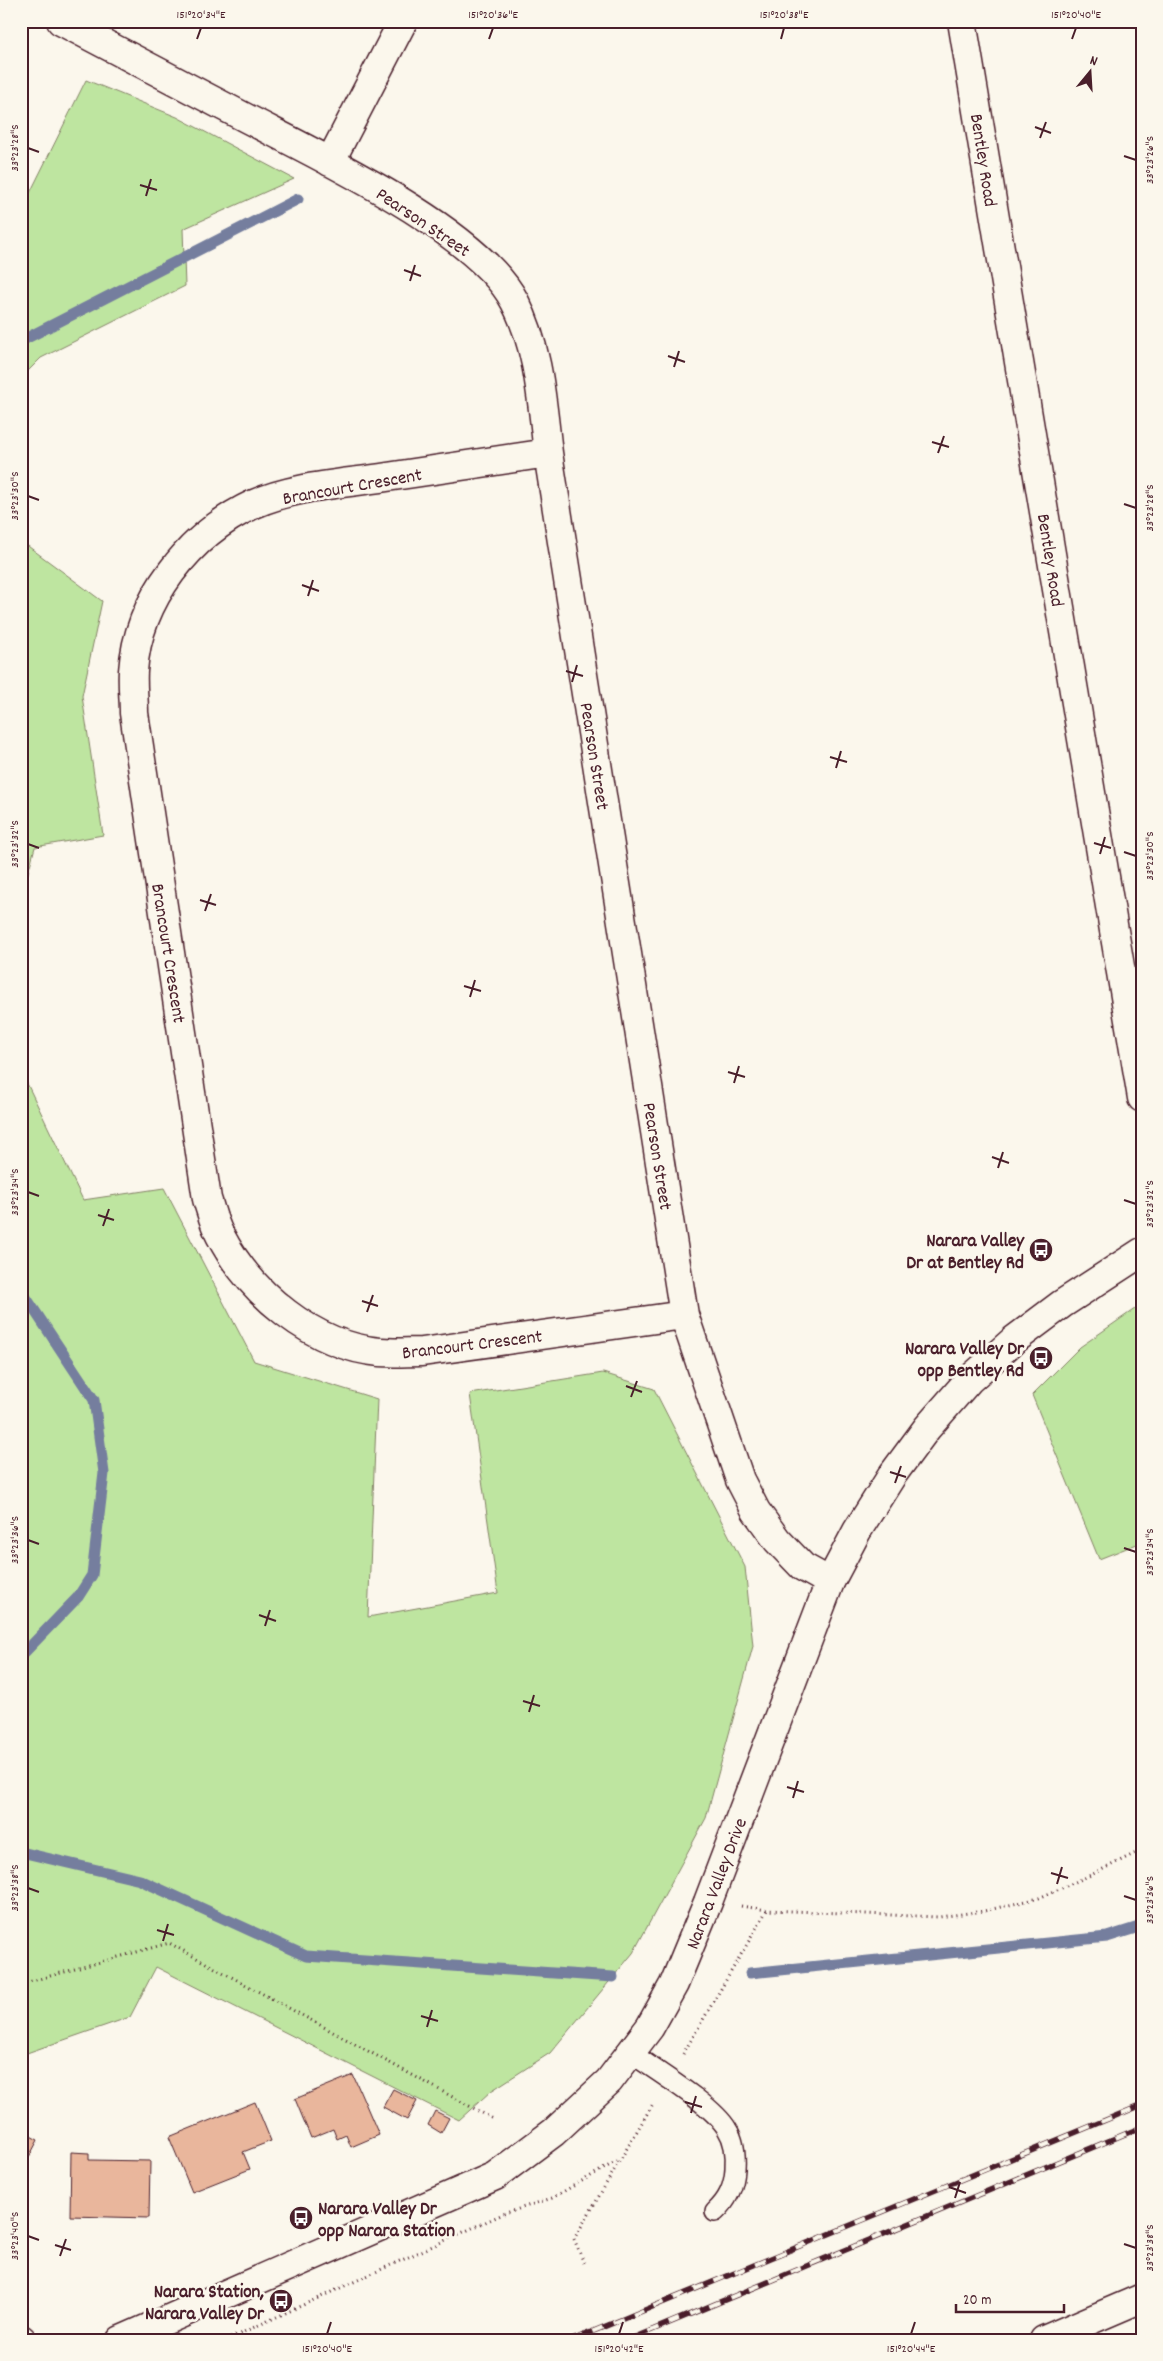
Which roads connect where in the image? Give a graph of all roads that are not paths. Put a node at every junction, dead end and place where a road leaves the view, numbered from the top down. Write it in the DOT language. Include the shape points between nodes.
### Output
graph roads {
  1 [pos="61,21"];
  2 [pos="403,21"];
  3 [pos="962,21"];
  4 [pos="330,162"];
  5 [pos="548,453"];
  6 [pos="1142,1098"];
  7 [pos="1142,1252"];
  8 [pos="684,1315"];
  9 [pos="830,1582"];
  10 [pos="631,2054"];
  11 [pos="715,2212"];
  12 [pos="1142,2298"];
  13 [pos="120,2340"];
  14 [pos="1044,2340"];
  1 -- 4 [label="street, Pearson Street"];
  2 -- 4 [label="street"];
  3 -- 6 [label="street, Bentley Road"];
  4 -- 5 [label="street, Pearson Street" via="443,230 470,251 515,301 537,365"];
  5 -- 8 [label="street, Pearson Street"];
  5 -- 8 [label="street, Brancourt Crescent" via="296,491 254,504 216,527 183,556 158,591 142,628 133,670 134,713 207,1199 220,1234 240,1268 268,1298 298,1321 339,1343 379,1352 422,1352"];
  7 -- 9 [label="street, Narara Valley Drive" via="1062,1304 969,1380 893,1474"];
  8 -- 9 [label="street, Pearson Street" via="740,1480 756,1511 777,1540 804,1567"];
  9 -- 10 [label="street, Narara Valley Drive" via="674,1984"];
  10 -- 11 [label="lane" via="701,2103 727,2128 734,2144 735,2177 729,2196"];
  10 -- 13 [label="street, Narara Valley Drive" via="609,2081 560,2127 495,2176"];
  12 -- 14 [label="street"];
}
